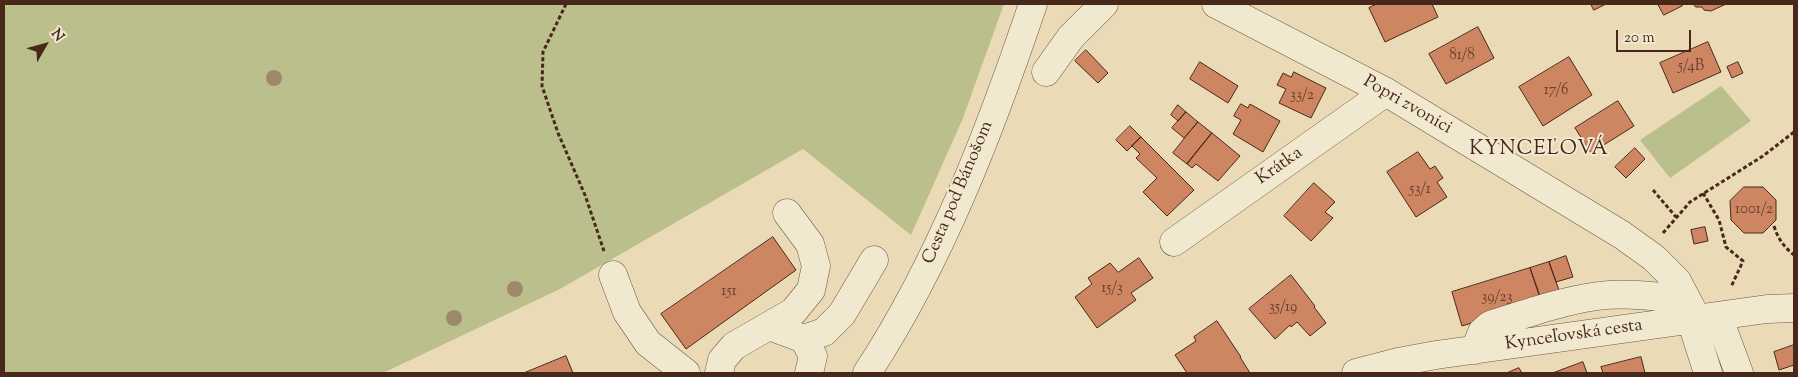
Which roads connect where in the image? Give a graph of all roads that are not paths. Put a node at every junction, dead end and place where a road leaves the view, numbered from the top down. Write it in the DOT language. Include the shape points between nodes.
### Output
graph roads {
  1 [pos="1033,4"];
  2 [pos="1104,4"];
  3 [pos="1216,4"];
  4 [pos="1046,72"];
  5 [pos="1386,92"];
  6 [pos="787,213"];
  7 [pos="1174,242"];
  8 [pos="874,260"];
  9 [pos="613,275"];
  10 [pos="1794,308"];
  11 [pos="1698,313"];
  12 [pos="769,326"];
  13 [pos="804,339"];
  14 [pos="1475,350"];
  15 [pos="671,370"];
  16 [pos="720,373"];
  17 [pos="808,373"];
  18 [pos="867,373"];
  19 [pos="1356,373"];
  20 [pos="1708,373"];
  21 [pos="1739,373"];
  1 -- 18 [label="street, Cesta pod Bánošom" via="953,212 923,278"];
  2 -- 4 [label="street" via="1071,37"];
  3 -- 5 [label="street, Popri zvonici"];
  5 -- 7 [label="street, Krátka"];
  5 -- 11 [label="street, Popri zvonici" via="1649,254 1676,282"];
  6 -- 12 [label="street" via="810,244 816,266 811,290 793,312"];
  8 -- 13 [label="street" via="842,314 824,332"];
  9 -- 15 [label="street" via="627,312 648,344"];
  10 -- 11 [label="street, Kynceľovská cesta"];
  11 -- 14 [label="street, Kynceľovská cesta"];
  11 -- 14 [label="street" via="1627,295 1568,301 1490,325 1482,332"];
  11 -- 20 [label="street"];
  11 -- 21 [label="street"];
  12 -- 13 [label="street"];
  12 -- 16 [label="street" via="734,346 722,360"];
  13 -- 17 [label="street" via="813,356"];
  14 -- 19 [label="street, Kynceľovská cesta" via="1398,362"];
}
